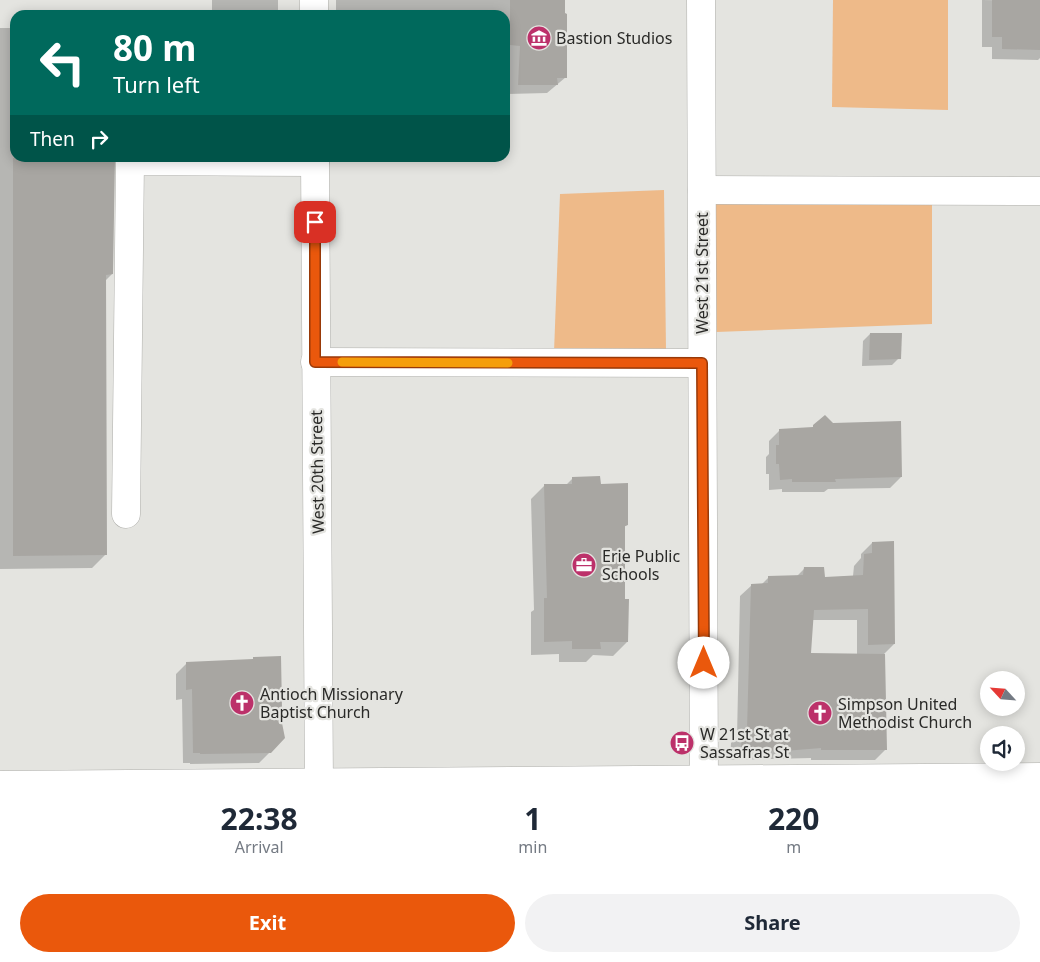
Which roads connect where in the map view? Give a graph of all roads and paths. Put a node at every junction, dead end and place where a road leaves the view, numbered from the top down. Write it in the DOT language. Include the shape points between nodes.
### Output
graph roads {
  1 [pos="701,0"];
  2 [pos="130,162"];
  3 [pos="315,162"];
  4 [pos="702,190"];
  5 [pos="1040,191"];
  6 [pos="315,362"];
  7 [pos="702,363"];
  8 [pos="126,514"];
  9 [pos="1040,777"];
  10 [pos="319,784"];
  11 [pos="440,784"];
  12 [pos="704,784"];
  13 [pos="0,785"];
  1 -- 4 [label="street, West 21st Street"];
  2 -- 8 [label="street"];
  3 -- 6 [label="street, West 20th Street"];
  4 -- 5 [label="street"];
  4 -- 7 [label="street, West 21st Street"];
  6 -- 7 [label="street"];
  6 -- 10 [label="street, West 20th Street"];
  7 -- 12 [label="street, West 21st Street"];
  9 -- 12 [label="street"];
  10 -- 11 [label="street"];
  10 -- 13 [label="street"];
  11 -- 12 [label="street"];
}
